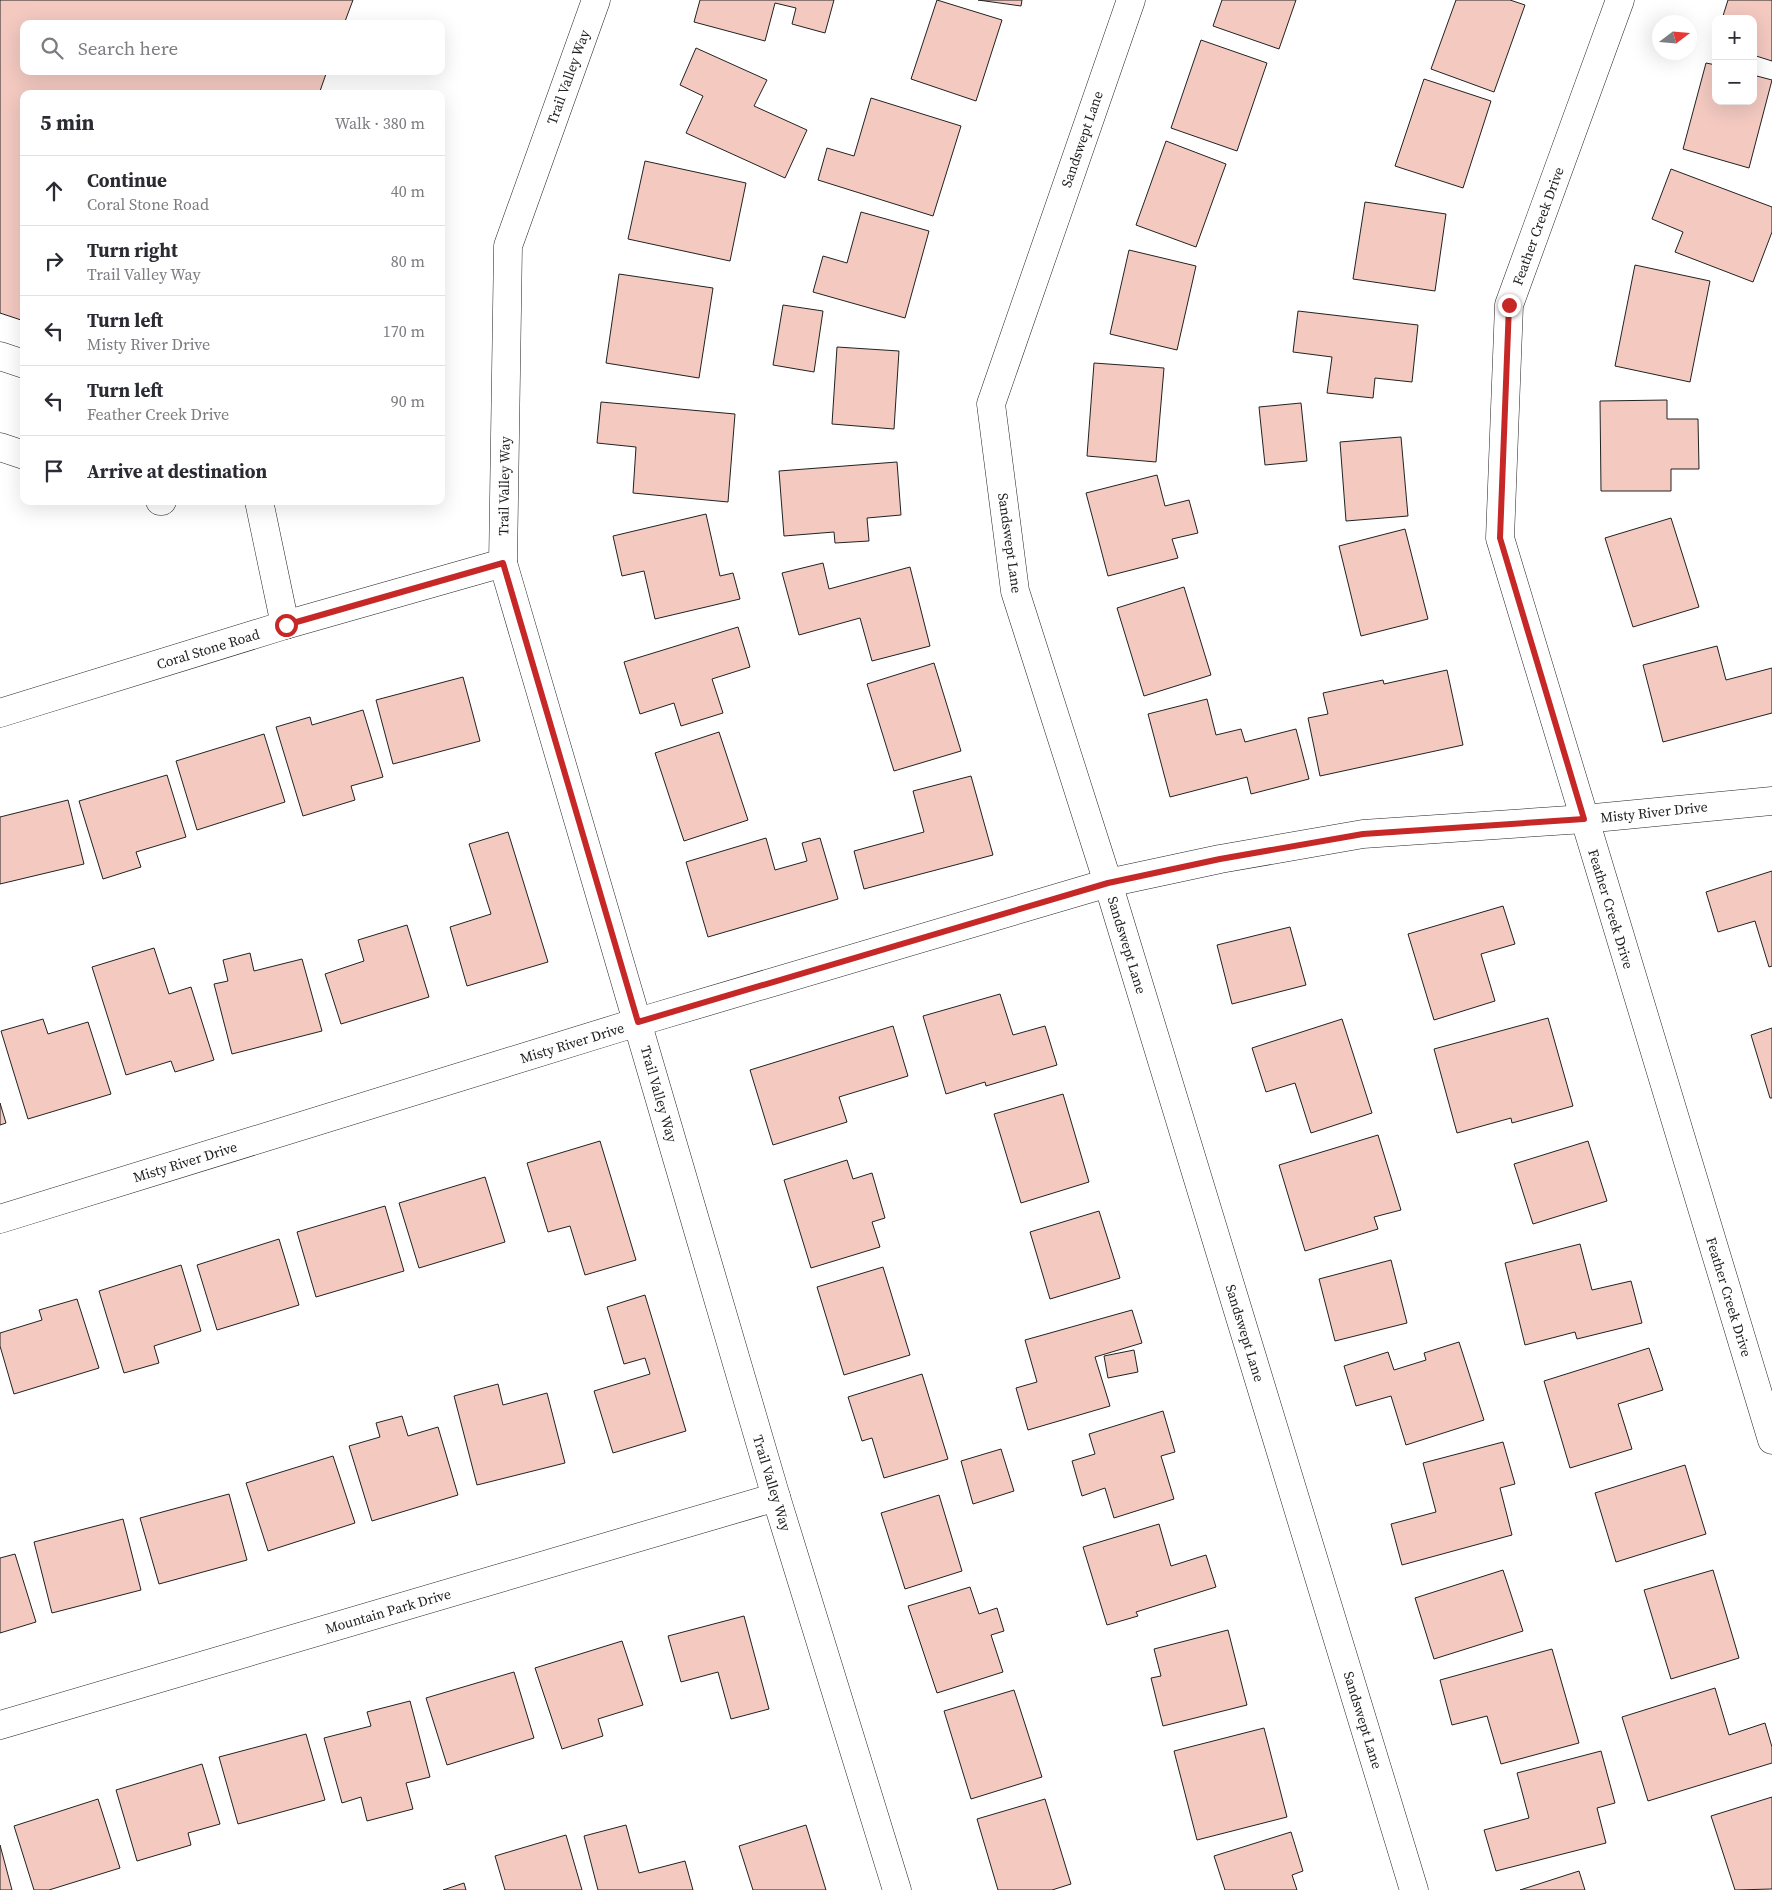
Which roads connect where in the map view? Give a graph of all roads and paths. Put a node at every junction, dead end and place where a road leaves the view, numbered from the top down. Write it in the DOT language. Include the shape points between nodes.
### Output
graph roads {
  1 [pos="596,0"];
  2 [pos="1130,0"];
  3 [pos="1620,0"];
  4 [pos="0,356"];
  5 [pos="20,363"];
  6 [pos="0,447"];
  7 [pos="20,454"];
  8 [pos="260,505"];
  9 [pos="503,563"];
  10 [pos="286,625"];
  11 [pos="0,713"];
  12 [pos="1772,801"];
  13 [pos="1584,819"];
  14 [pos="1108,883"];
  15 [pos="638,1022"];
  16 [pos="0,1219"];
  17 [pos="1772,1440"];
  18 [pos="776,1497"];
  19 [pos="0,1725"];
  20 [pos="897,1890"];
  21 [pos="1414,1890"];
  1 -- 9 [label="street, Trail Valley Way" via="508,246"];
  2 -- 14 [label="street, Sandswept Lane" via="991,404 1015,590"];
  3 -- 13 [label="street, Feather Creek Drive" via="1509,305 1500,538"];
  4 -- 5 [label="street"];
  6 -- 7 [label="street"];
  8 -- 10 [label="street"];
  9 -- 10 [label="street, Coral Stone Road"];
  9 -- 15 [label="street, Trail Valley Way"];
  10 -- 11 [label="street, Coral Stone Road"];
  12 -- 13 [label="street, Misty River Drive"];
  13 -- 14 [label="street, Misty River Drive" via="1363,834"];
  13 -- 17 [label="street, Feather Creek Drive"];
  14 -- 15 [label="street, Misty River Drive"];
  14 -- 21 [label="street, Sandswept Lane"];
  15 -- 16 [label="street, Misty River Drive"];
  15 -- 18 [label="street, Trail Valley Way"];
  18 -- 19 [label="street, Mountain Park Drive"];
  18 -- 20 [label="street, Trail Valley Way"];
}
